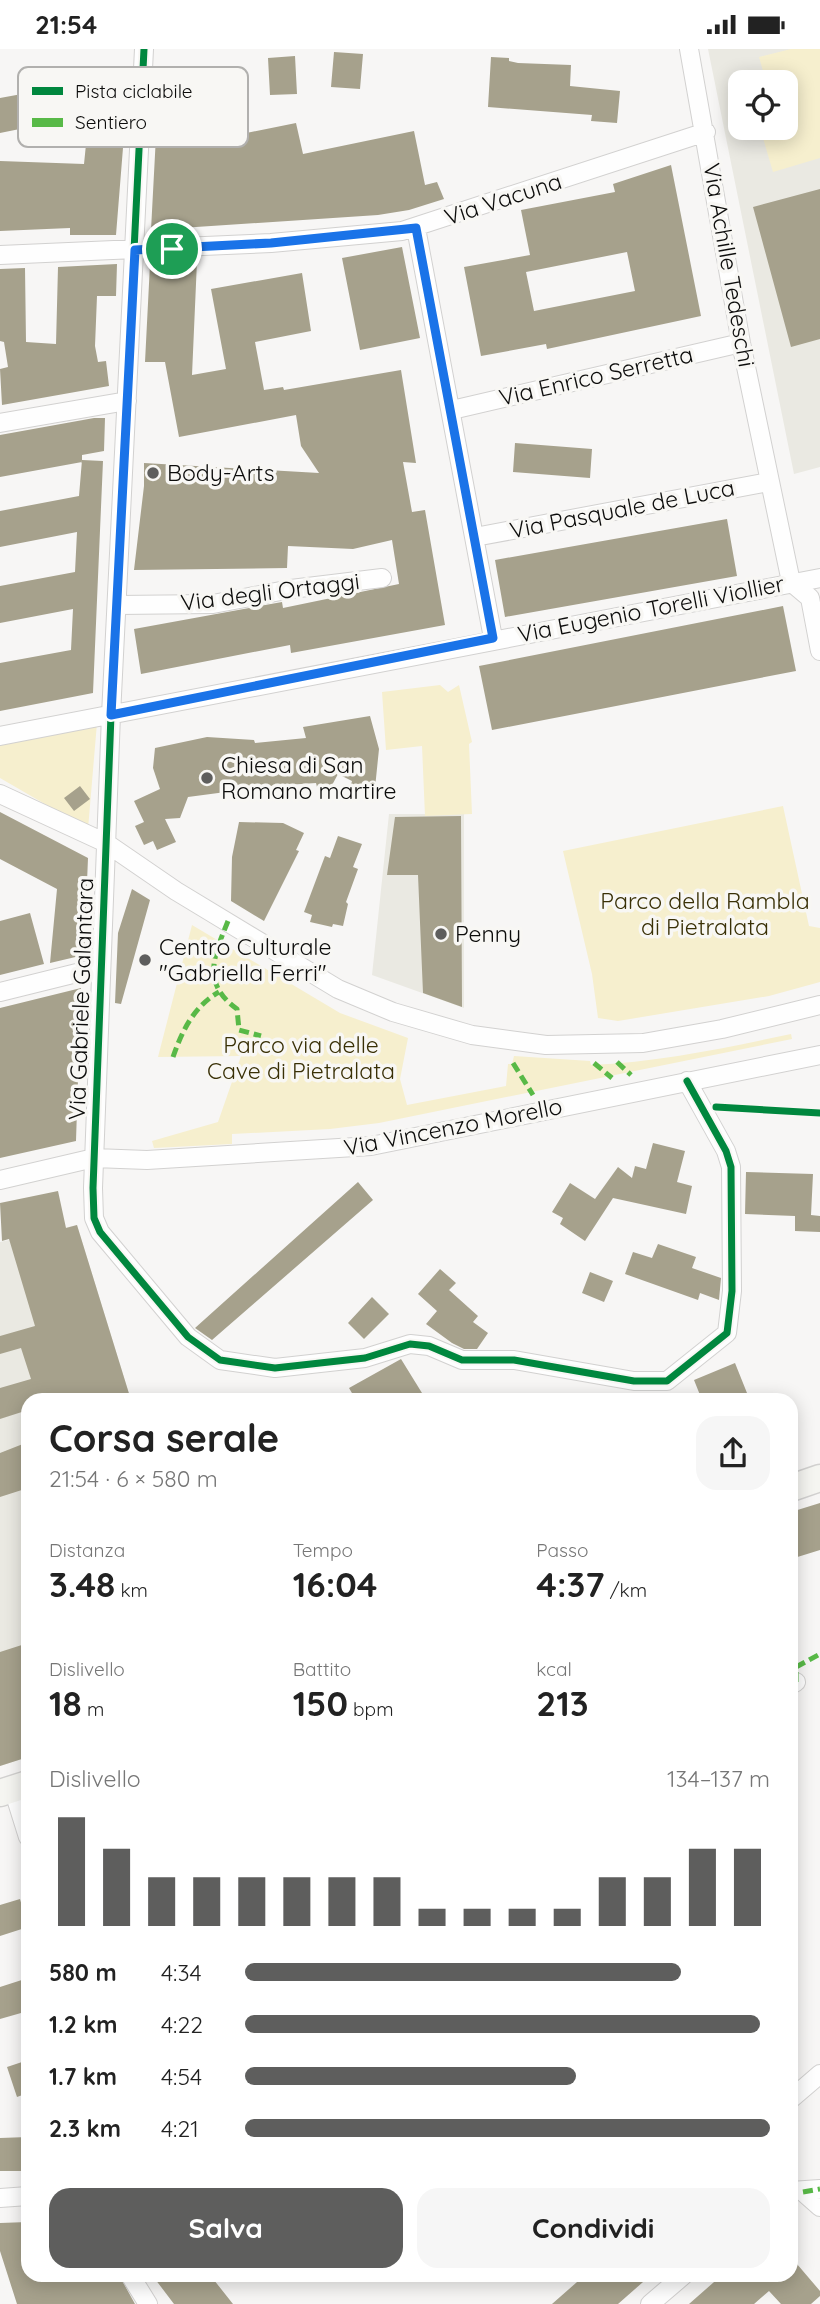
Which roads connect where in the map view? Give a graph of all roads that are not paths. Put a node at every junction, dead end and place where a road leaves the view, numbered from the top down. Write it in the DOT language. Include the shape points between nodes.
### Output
graph roads {
  1 [pos="144,49"];
  2 [pos="689,49"];
  3 [pos="143,67"];
  4 [pos="706,132"];
  5 [pos="140,147"];
  6 [pos="416,228"];
  7 [pos="135,250"];
  8 [pos="0,255"];
  9 [pos="741,343"];
  10 [pos="127,401"];
  11 [pos="452,409"];
  12 [pos="0,423"];
  13 [pos="769,482"];
  14 [pos="475,537"];
  15 [pos="820,577"];
  16 [pos="382,578"];
  17 [pos="791,582"];
  18 [pos="117,605"];
  19 [pos="493,638"];
  20 [pos="820,651"];
  21 [pos="111,715"];
  22 [pos="0,736"];
  23 [pos="0,794"];
  24 [pos="106,843"];
  25 [pos="101,967"];
  26 [pos="0,992"];
  27 [pos="820,1005"];
  28 [pos="820,1055"];
  29 [pos="687,1081"];
  30 [pos="94,1158"];
  31 [pos="0,1180"];
  32 [pos="820,1478"];
  33 [pos="798,1486"];
  34 [pos="14,1788"];
  35 [pos="21,1812"];
  36 [pos="820,2074"];
  37 [pos="798,2093"];
  38 [pos="805,2191"];
  39 [pos="21,2196"];
  40 [pos="0,2198"];
  41 [pos="820,2207"];
  42 [pos="135,2282"];
  43 [pos="676,2282"];
  44 [pos="148,2304"];
  45 [pos="650,2304"];
  1 -- 3 [label="street, Via Gabriele Galantara"];
  2 -- 4 [label="street, Via Achille Tedeschi"];
  4 -- 6 [label="street, Via Vacuna"];
  4 -- 9 [label="street, Via Achille Tedeschi"];
  5 -- 7 [label="street, Via Gabriele Galantara"];
  6 -- 7 [label="street, Via Vacuna" via="271,243"];
  6 -- 11 [label="street"];
  7 -- 8 [label="street, Via Vacuna"];
  7 -- 10 [label="street, Via Gabriele Galantara"];
  9 -- 11 [label="street, Via Enrico Serretta"];
  9 -- 13 [label="street, Via Achille Tedeschi"];
  10 -- 12 [label="street"];
  10 -- 18 [label="street, Via Gabriele Galantara"];
  11 -- 14 [label="street"];
  13 -- 14 [label="street, Via Pasquale de Luca"];
  13 -- 17 [label="street, Via Achille Tedeschi"];
  14 -- 19 [label="street"];
  15 -- 17 [label="street, Via Eugenio Torelli Viollier"];
  16 -- 18 [label="street, Via degli Ortaggi" via="213,604"];
  17 -- 19 [label="street, Via Eugenio Torelli Viollier"];
  17 -- 20 [label="street" via="810,598"];
  18 -- 21 [label="street, Via Gabriele Galantara"];
  19 -- 21 [label="street, Via Eugenio Torelli Viollier"];
  21 -- 22 [label="street, Via Eugenio Torelli Viollier"];
  21 -- 24 [label="street, Via Gabriele Galantara"];
  23 -- 24 [label="street"];
  24 -- 25 [label="street, Via Gabriele Galantara"];
  24 -- 27 [label="street" via="176,891 352,995 421,1021 487,1038 565,1046 643,1043"];
  25 -- 26 [label="street"];
  25 -- 30 [label="street, Via Gabriele Galantara"];
  28 -- 29 [label="street, Via Vincenzo Morello"];
  29 -- 30 [label="street, Via Vincenzo Morello" via="357,1148 147,1160"];
  29 -- 30 [label="street, Via Gabriele Galantara" via="730,1160 732,1291 727,1333 667,1381 634,1381 514,1360 462,1360 411,1344 365,1357 275,1368 220,1360 188,1337 100,1232 93,1209"];
  30 -- 31 [label="street, Via Vincenzo Morello"];
  32 -- 33 [label="street"];
  34 -- 35 [label="street"];
  36 -- 37 [label="street"];
  38 -- 41 [label="street"];
  39 -- 40 [label="street"];
  42 -- 44 [label="street"];
  43 -- 45 [label="street"];
}
